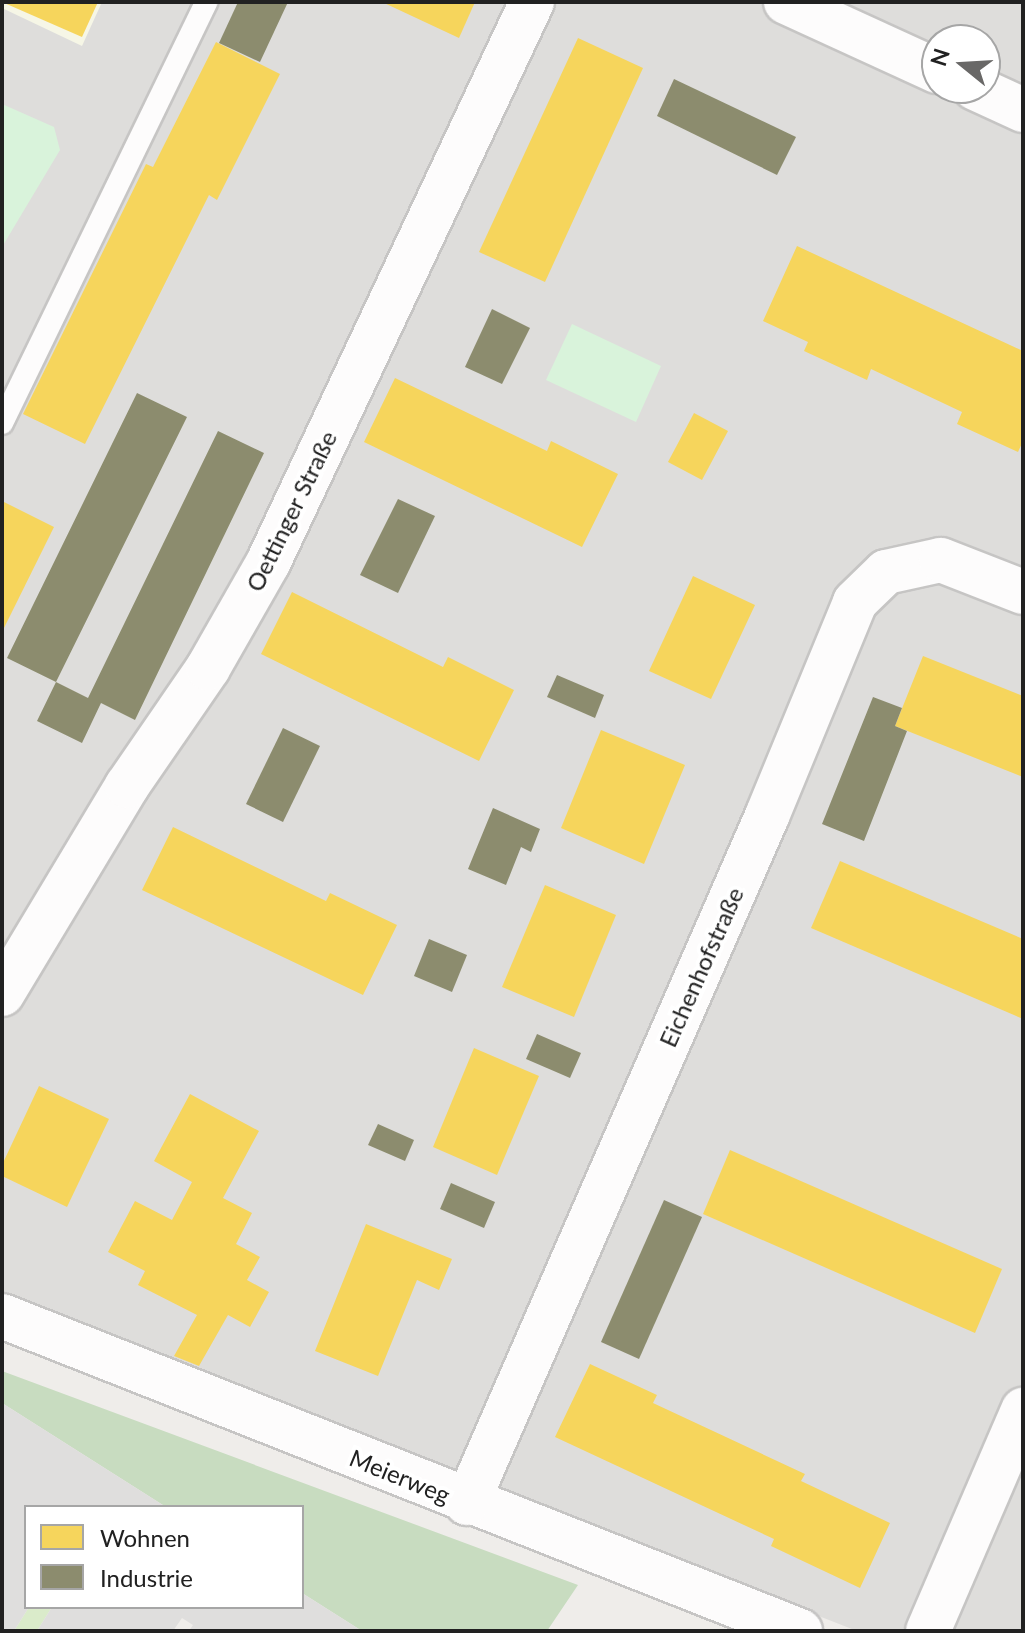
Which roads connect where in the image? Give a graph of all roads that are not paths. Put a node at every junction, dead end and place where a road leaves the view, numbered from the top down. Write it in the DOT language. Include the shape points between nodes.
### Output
graph roads {
  1 [pos="206,2"];
  2 [pos="532,2"];
  3 [pos="786,2"];
  4 [pos="921,64"];
  5 [pos="1001,100"];
  6 [pos="1023,110"];
  7 [pos="2,423"];
  8 [pos="1023,592"];
  9 [pos="2,994"];
  10 [pos="2,1316"];
  11 [pos="1023,1410"];
  12 [pos="467,1503"];
  13 [pos="800,1631"];
  14 [pos="928,1631"];
  1 -- 7 [label="lane"];
  2 -- 9 [label="street, Oettinger Straße" via="268,563 208,668 127,786"];
  3 -- 4 [label="street"];
  5 -- 6 [label="street"];
  8 -- 12 [label="street, Eichenhofstraße" via="941,560 886,572 855,602"];
  10 -- 12 [label="street, Meierweg"];
  11 -- 14 [label="street"];
  12 -- 13 [label="street, Meierweg"];
}
